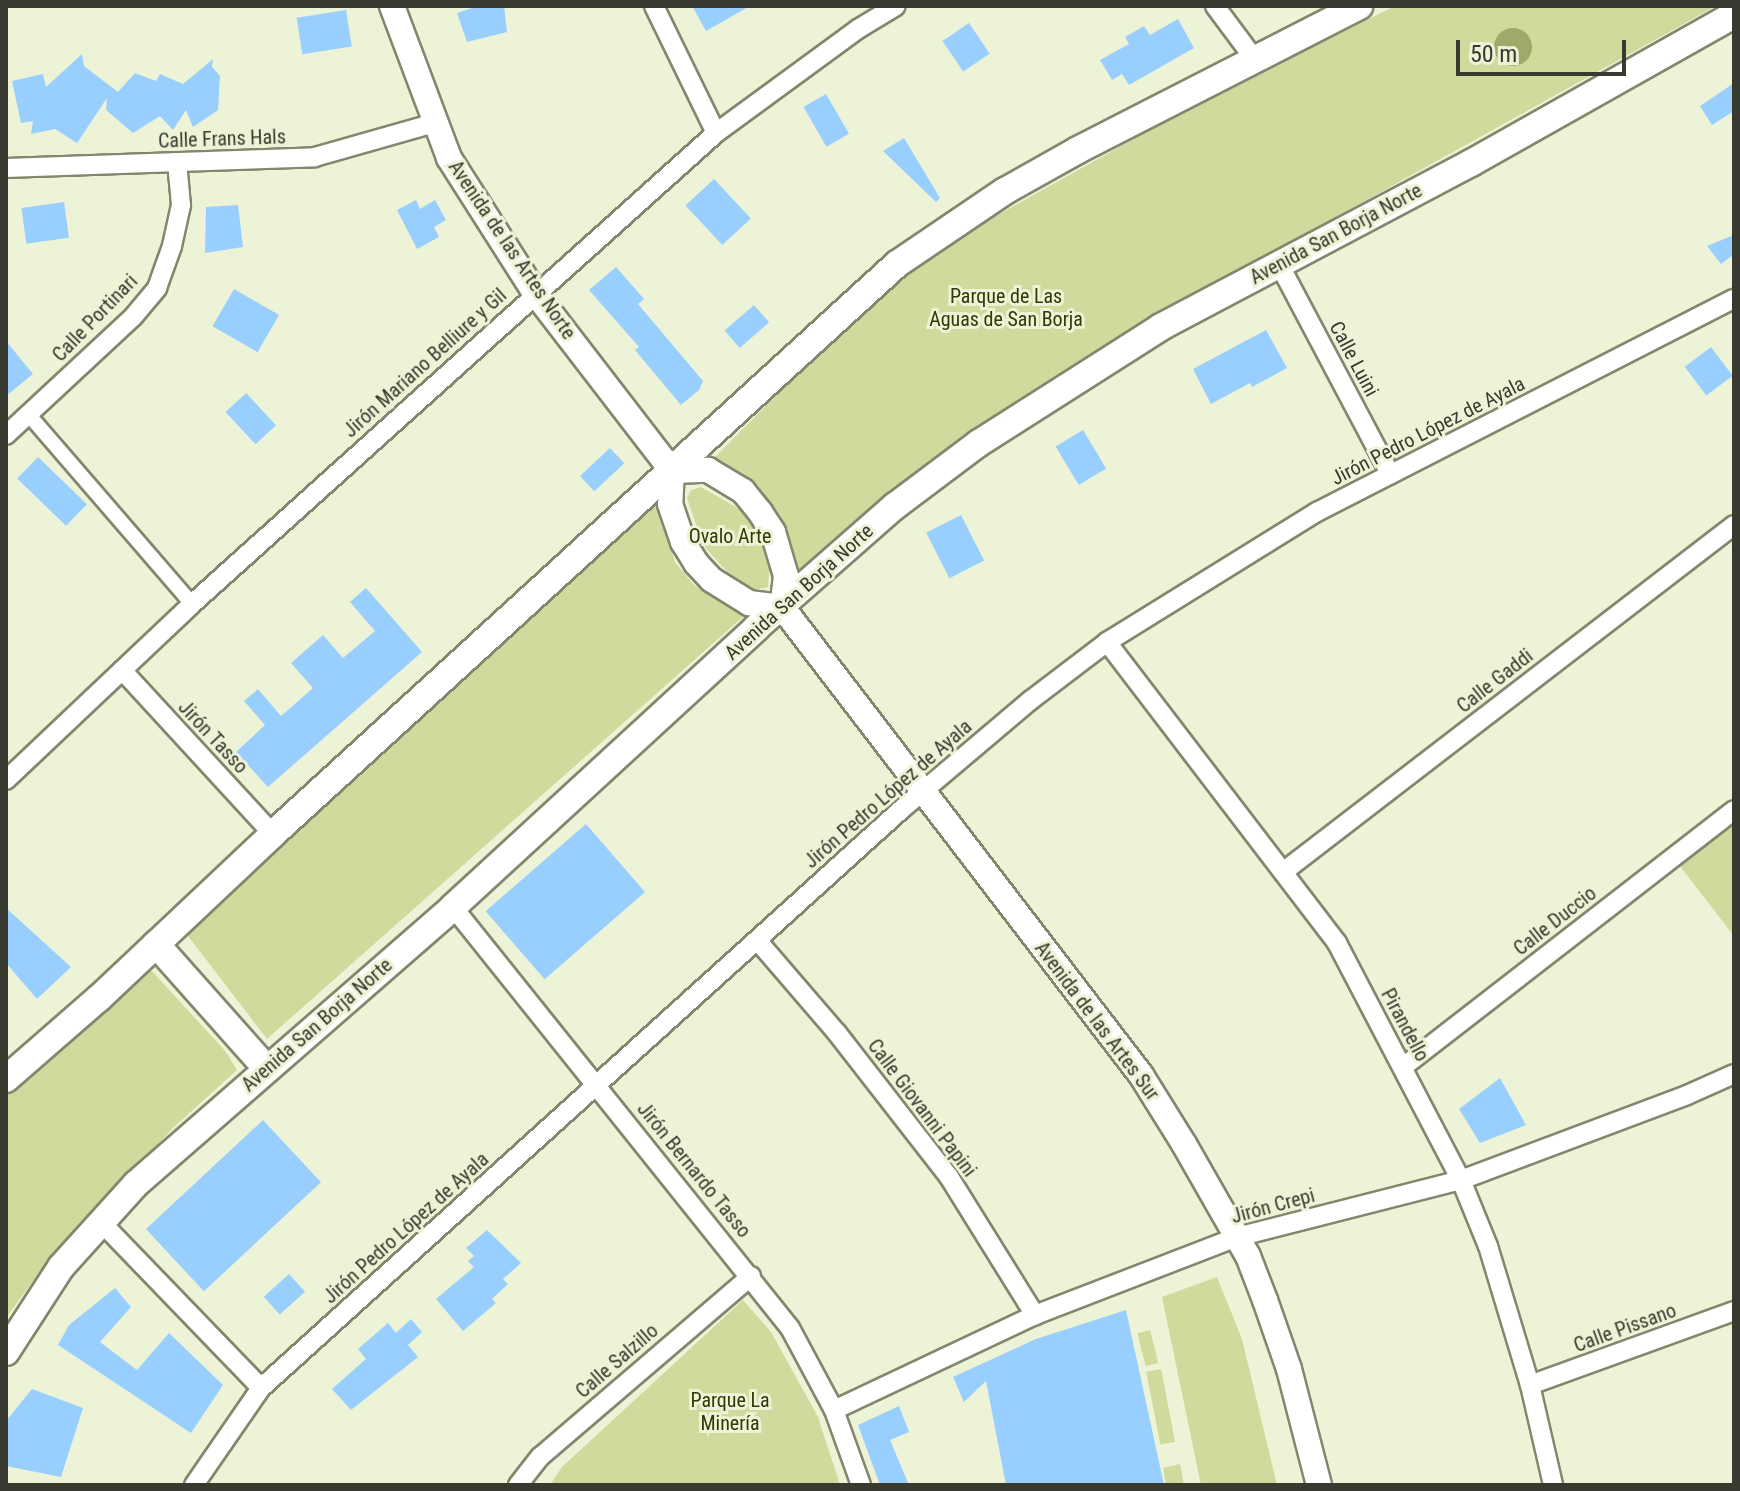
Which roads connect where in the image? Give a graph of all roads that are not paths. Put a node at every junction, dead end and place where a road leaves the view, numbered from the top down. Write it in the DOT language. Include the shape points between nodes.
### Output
graph roads {
  1 [pos="392,6"];
  2 [pos="654,6"];
  3 [pos="896,6"];
  4 [pos="1215,6"];
  5 [pos="1359,6"];
  6 [pos="1734,15"];
  7 [pos="1253,57"];
  8 [pos="434,123"];
  9 [pos="716,133"];
  10 [pos="177,162"];
  11 [pos="6,168"];
  12 [pos="1279,264"];
  13 [pos="535,293"];
  14 [pos="1733,301"];
  15 [pos="29,415"];
  16 [pos="6,435"];
  17 [pos="672,471"];
  18 [pos="1390,474"];
  19 [pos="1734,525"];
  20 [pos="192,604"];
  21 [pos="782,607"];
  22 [pos="1107,642"];
  23 [pos="122,670"];
  24 [pos="6,780"];
  25 [pos="921,792"];
  26 [pos="1734,810"];
  27 [pos="273,834"];
  28 [pos="1283,872"];
  29 [pos="453,907"];
  30 [pos="757,940"];
  31 [pos="156,944"];
  32 [pos="1403,1067"];
  33 [pos="266,1068"];
  34 [pos="1734,1074"];
  35 [pos="6,1079"];
  36 [pos="598,1084"];
  37 [pos="1461,1180"];
  38 [pos="100,1221"];
  39 [pos="1237,1237"];
  40 [pos="751,1276"];
  41 [pos="1734,1311"];
  42 [pos="1035,1315"];
  43 [pos="6,1352"];
  44 [pos="1530,1385"];
  45 [pos="261,1388"];
  46 [pos="834,1410"];
  47 [pos="194,1485"];
  48 [pos="518,1485"];
  49 [pos="861,1485"];
  50 [pos="1319,1485"];
  51 [pos="1553,1485"];
  1 -- 8 [label="street, Avenida de las Artes Norte"];
  2 -- 9 [label="street"];
  3 -- 9 [label="street, Jirón Mariano Belliure y Gil"];
  4 -- 7 [label="street"];
  5 -- 7 [label="main road"];
  6 -- 12 [label="main road, Avenida San Borja Norte"];
  7 -- 17 [label="main road" via="1005,191 907,256"];
  8 -- 10 [label="street, Calle Frans Hals" via="315,157"];
  8 -- 13 [label="street, Avenida de las Artes Norte" via="449,158"];
  9 -- 13 [label="street, Jirón Mariano Belliure y Gil"];
  10 -- 11 [label="street, Calle Frans Hals"];
  10 -- 15 [label="street, Calle Portinari" via="181,205 157,288"];
  12 -- 18 [label="street, Calle Luini"];
  12 -- 21 [label="main road, Avenida San Borja Norte" via="1161,327 979,443 895,506"];
  13 -- 17 [label="street, Avenida de las Artes Norte"];
  13 -- 20 [label="street, Jirón Mariano Belliure y Gil"];
  14 -- 18 [label="street, Jirón Pedro López de Ayala"];
  15 -- 16 [label="street, Calle Portinari"];
  15 -- 20 [label="street"];
  17 -- 21 [label="street" via="670,504 696,563 749,603"];
  17 -- 21 [label="street" via="708,470 743,491 760,512 773,532 786,576"];
  17 -- 27 [label="main road"];
  18 -- 22 [label="street, Jirón Pedro López de Ayala" via="1305,519"];
  19 -- 28 [label="street, Calle Gaddi"];
  20 -- 23 [label="street, Jirón Mariano Belliure y Gil"];
  21 -- 25 [label="street, Avenida de las Artes Sur"];
  21 -- 29 [label="main road, Avenida San Borja Norte"];
  22 -- 25 [label="street, Jirón Pedro López de Ayala"];
  22 -- 28 [label="street, Pirandello"];
  23 -- 24 [label="street, Jirón Mariano Belliure y Gil"];
  23 -- 27 [label="street, Jirón Tasso"];
  25 -- 30 [label="street, Jirón Pedro López de Ayala"];
  25 -- 39 [label="street, Avenida de las Artes Sur" via="1141,1075"];
  26 -- 32 [label="street, Calle Duccio"];
  27 -- 31 [label="main road"];
  28 -- 32 [label="street, Pirandello" via="1337,943"];
  29 -- 33 [label="main road, Avenida San Borja Norte"];
  29 -- 36 [label="street, Jirón Bernardo Tasso"];
  30 -- 36 [label="street, Jirón Pedro López de Ayala"];
  30 -- 42 [label="street, Calle Giovanni Papini" via="949,1177"];
  31 -- 33 [label="main road"];
  31 -- 35 [label="main road"];
  32 -- 37 [label="street, Pirandello"];
  33 -- 38 [label="main road, Avenida San Borja Norte"];
  34 -- 37 [label="street, Jirón Crepi"];
  36 -- 40 [label="street, Jirón Bernardo Tasso"];
  36 -- 45 [label="street, Jirón Pedro López de Ayala"];
  37 -- 39 [label="street, Jirón Crepi"];
  37 -- 44 [label="street, Pirandello" via="1488,1246"];
  38 -- 43 [label="main road, Avenida San Borja Norte" via="61,1267"];
  38 -- 45 [label="street"];
  39 -- 42 [label="street, Jirón Crepi"];
  39 -- 50 [label="street, Avenida de las Artes Sur" via="1289,1369"];
  40 -- 46 [label="street, Jirón Bernardo Tasso" via="790,1328"];
  40 -- 48 [label="street, Calle Salzillo" via="540,1457"];
  41 -- 44 [label="street, Calle Pissano"];
  42 -- 46 [label="street, Jirón Crepi"];
  44 -- 51 [label="street, Pirandello"];
  45 -- 47 [label="street, Jirón Pedro López de Ayala"];
  46 -- 49 [label="street, Jirón Bernardo Tasso"];
}
